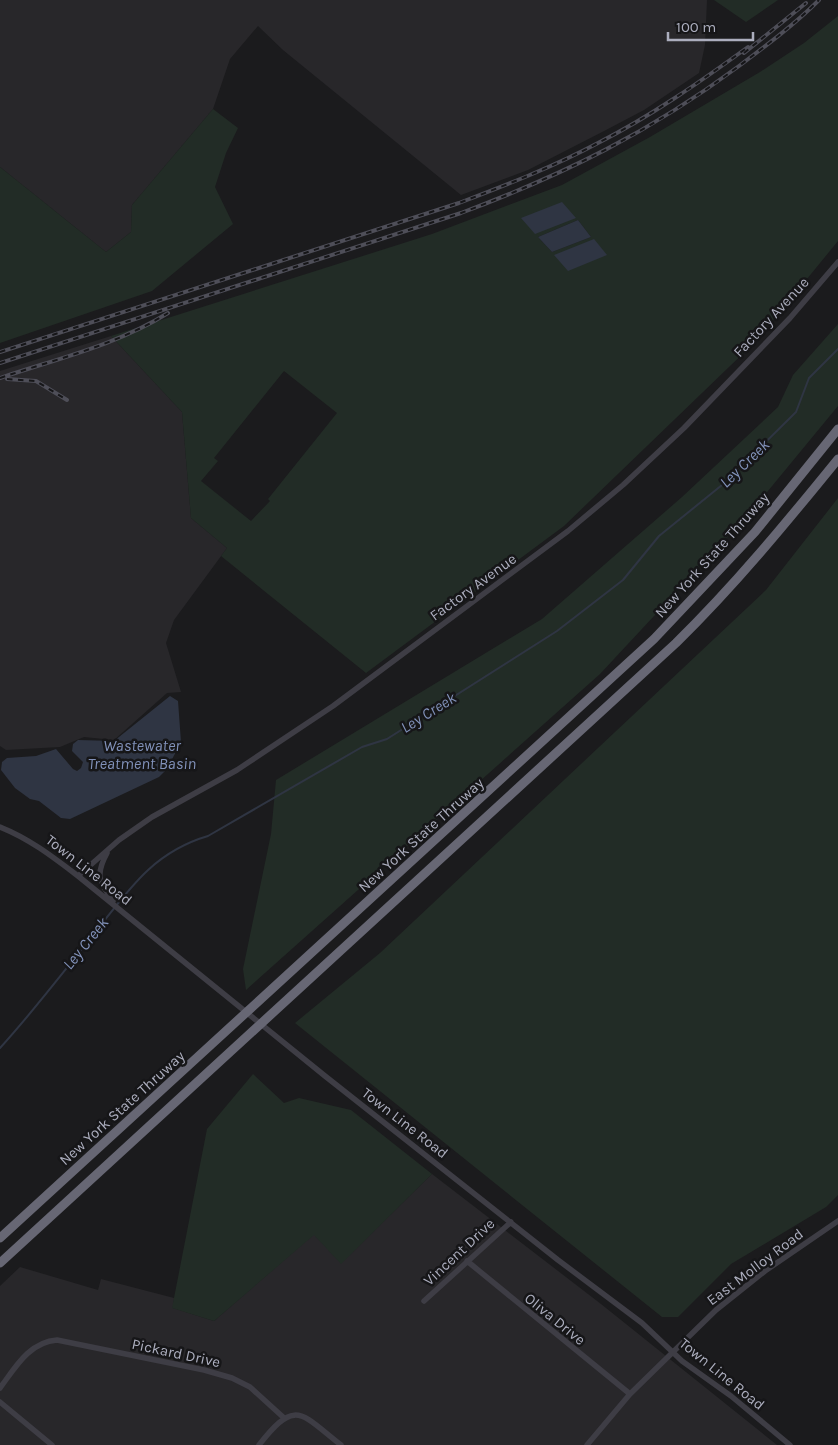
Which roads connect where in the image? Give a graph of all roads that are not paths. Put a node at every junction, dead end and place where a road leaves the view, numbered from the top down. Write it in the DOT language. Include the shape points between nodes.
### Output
graph roads {
  1 [pos="838,262"];
  2 [pos="838,429"];
  3 [pos="838,458"];
  4 [pos="0,828"];
  5 [pos="110,849"];
  6 [pos="78,876"];
  7 [pos="107,896"];
  8 [pos="838,1221"];
  9 [pos="511,1222"];
  10 [pos="0,1238"];
  11 [pos="467,1262"];
  12 [pos="0,1263"];
  13 [pos="424,1301"];
  14 [pos="672,1350"];
  15 [pos="1,1386"];
  16 [pos="630,1394"];
  17 [pos="0,1402"];
  18 [pos="283,1417"];
  19 [pos="52,1445"];
  20 [pos="259,1445"];
  21 [pos="341,1445"];
  22 [pos="586,1445"];
  23 [pos="790,1445"];
  1 -- 5 [label="street, Factory Avenue" via="790,318 678,434 568,531 275,747 152,817"];
  2 -- 10 [label="highway, New York State Thruway" via="750,538 654,639"];
  3 -- 12 [label="highway, New York State Thruway" via="769,544 676,644"];
  4 -- 6 [label="street, Town Line Road" via="43,848"];
  5 -- 6 [label="street, Factory Avenue"];
  5 -- 7 [label="street" via="99,868"];
  6 -- 7 [label="street, Town Line Road"];
  7 -- 9 [label="street, Town Line Road" via="127,916"];
  8 -- 14 [label="street, East Molloy Road" via="732,1296 683,1344"];
  9 -- 11 [label="street, Vincent Drive"];
  9 -- 14 [label="street, Town Line Road"];
  11 -- 13 [label="street, Vincent Drive"];
  11 -- 16 [label="street, Oliva Drive"];
  14 -- 16 [label="street, East Molloy Road"];
  14 -- 23 [label="street, Town Line Road"];
  15 -- 18 [label="street, Pickard Drive" via="36,1346 56,1340 232,1378 250,1387"];
  16 -- 22 [label="street, East Molloy Road"];
  17 -- 19 [label="street"];
  18 -- 20 [label="street"];
  18 -- 21 [label="street" via="298,1414"];
}
